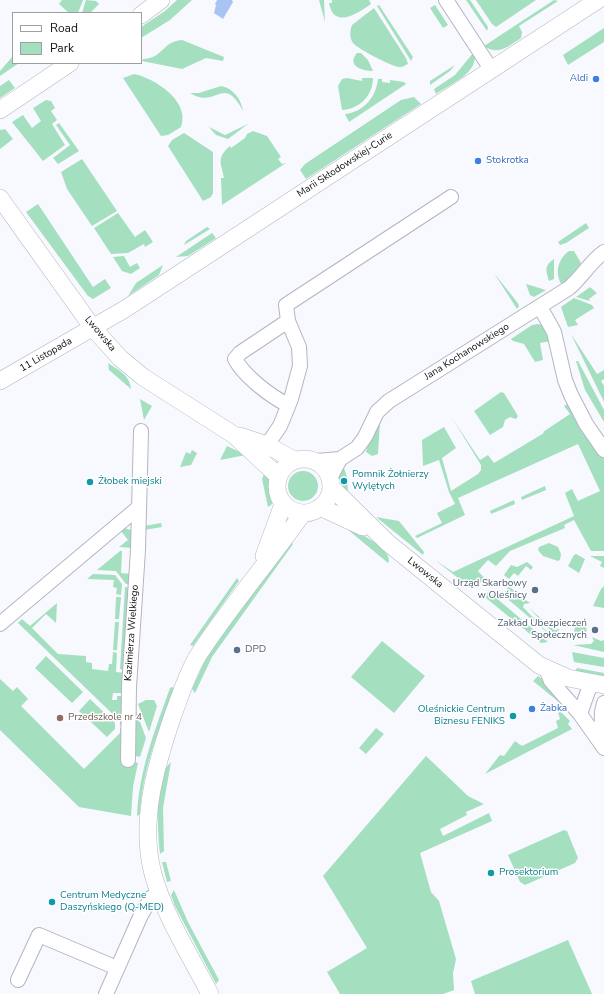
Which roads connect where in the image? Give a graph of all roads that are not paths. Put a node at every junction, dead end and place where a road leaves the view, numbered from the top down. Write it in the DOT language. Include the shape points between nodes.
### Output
graph roads {
  1 [pos="161,0"];
  2 [pos="446,0"];
  3 [pos="598,0"];
  4 [pos="142,14"];
  5 [pos="69,64"];
  6 [pos="491,69"];
  7 [pos="0,110"];
  8 [pos="451,197"];
  9 [pos="0,198"];
  10 [pos="604,252"];
  11 [pos="540,307"];
  12 [pos="288,321"];
  13 [pos="93,328"];
  14 [pos="0,381"];
  15 [pos="288,405"];
  16 [pos="141,431"];
  17 [pos="234,435"];
  18 [pos="267,445"];
  19 [pos="604,450"];
  20 [pos="340,459"];
  21 [pos="294,460"];
  22 [pos="316,461"];
  23 [pos="278,476"];
  24 [pos="330,482"];
  25 [pos="283,504"];
  26 [pos="139,507"];
  27 [pos="320,507"];
  28 [pos="303,513"];
  29 [pos="388,543"];
  30 [pos="257,574"];
  31 [pos="0,624"];
  32 [pos="546,669"];
  33 [pos="599,684"];
  34 [pos="604,702"];
  35 [pos="580,714"];
  36 [pos="602,746"];
  37 [pos="128,760"];
  38 [pos="159,892"];
  39 [pos="117,968"];
  40 [pos="18,980"];
  41 [pos="106,994"];
  42 [pos="210,994"];
  1 -- 4 [label="street"];
  2 -- 6 [label="street"];
  3 -- 6 [label="street, Marii Skłodowskiej-Curie"];
  5 -- 7 [label="street"];
  6 -- 13 [label="street, Marii Skłodowskiej-Curie"];
  8 -- 12 [label="street" via="286,305"];
  9 -- 13 [label="street, Lwowska"];
  10 -- 11 [label="street, Jana Kochanowskiego" via="569,288"];
  11 -- 19 [label="street" via="554,332 565,380 573,400"];
  11 -- 20 [label="street, Jana Kochanowskiego" via="389,401 377,412 357,448"];
  12 -- 15 [label="street" via="301,356"];
  12 -- 15 [label="street" via="235,359 239,367 275,398"];
  13 -- 14 [label="street, 11 Listopada"];
  13 -- 17 [label="street, Lwowska" via="131,368"];
  15 -- 18 [label="street" via="280,426"];
  16 -- 26 [label="street, Kazimierza Wielkiego"];
  17 -- 18 [label="street, Lwowska"];
  17 -- 23 [label="street, Lwowska"];
  18 -- 21 [label="street, Lwowska"];
  20 -- 22 [label="street, Jana Kochanowskiego"];
  20 -- 24 [label="street, Jana Kochanowskiego"];
  21 -- 22 [label="street"];
  21 -- 23 [label="street"];
  22 -- 24 [label="street" via="327,471"];
  23 -- 25 [label="street" via="277,492"];
  24 -- 27 [label="street" via="326,501"];
  24 -- 29 [label="street, Lwowska"];
  25 -- 28 [label="street" via="295,512"];
  25 -- 30 [label="street"];
  26 -- 31 [label="street"];
  26 -- 37 [label="street, Kazimierza Wielkiego" via="129,687"];
  27 -- 28 [label="street"];
  27 -- 29 [label="street, Lwowska" via="354,522"];
  28 -- 30 [label="street"];
  29 -- 32 [label="street, Lwowska"];
  30 -- 38 [label="street" via="193,665 158,758 148,823 151,859"];
  32 -- 33 [label="street, Lwowska" via="568,678"];
  32 -- 35 [label="street" via="551,681"];
  33 -- 35 [label="street" via="588,691"];
  34 -- 36 [label="street"];
  35 -- 36 [label="street"];
  38 -- 39 [label="street" via="150,898"];
  38 -- 42 [label="street"];
  39 -- 40 [label="street" via="39,935"];
  39 -- 41 [label="street"];
}
